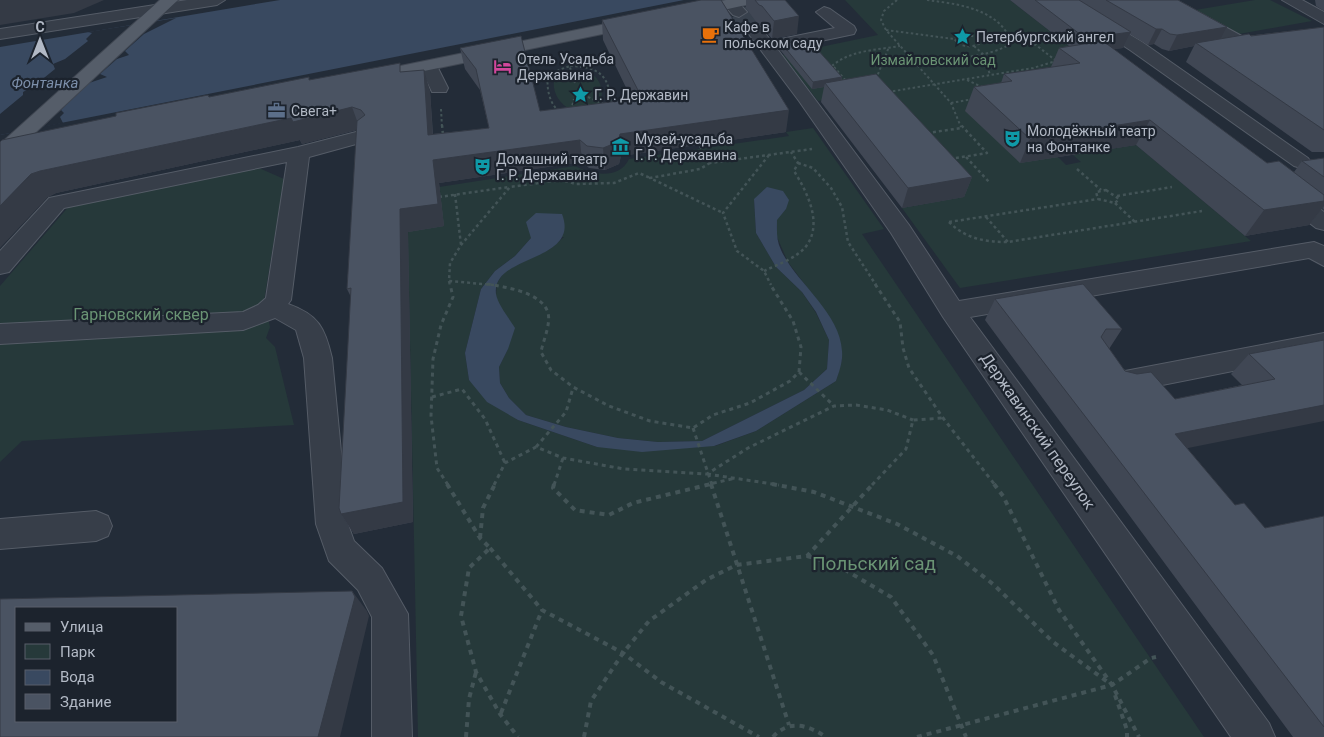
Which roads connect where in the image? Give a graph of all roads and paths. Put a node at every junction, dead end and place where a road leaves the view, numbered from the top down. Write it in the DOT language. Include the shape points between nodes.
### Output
graph roads {
  1 [pos="217,0"];
  2 [pos="898,0"];
  3 [pos="927,0"];
  4 [pos="1061,0"];
  5 [pos="1164,0"];
  6 [pos="1290,0"];
  7 [pos="162,3"];
  8 [pos="740,5"];
  9 [pos="824,12"];
  10 [pos="672,16"];
  11 [pos="140,17"];
  12 [pos="653,20"];
  13 [pos="1321,28"];
  14 [pos="753,29"];
  15 [pos="886,30"];
  16 [pos="2,31"];
  17 [pos="1010,38"];
  18 [pos="954,40"];
  19 [pos="1260,40"];
  20 [pos="1243,44"];
  21 [pos="901,46"];
  22 [pos="974,46"];
  23 [pos="767,47"];
  24 [pos="889,48"];
  25 [pos="1224,49"];
  26 [pos="984,55"];
  27 [pos="910,57"];
  28 [pos="1176,58"];
  29 [pos="1063,60"];
  30 [pos="1157,60"];
  31 [pos="1056,61"];
  32 [pos="827,65"];
  33 [pos="429,66"];
  34 [pos="570,66"];
  35 [pos="834,67"];
  36 [pos="1033,68"];
  37 [pos="1040,73"];
  38 [pos="990,75"];
  39 [pos="965,80"];
  40 [pos="353,81"];
  41 [pos="574,83"];
  42 [pos="934,84"];
  43 [pos="873,87"];
  44 [pos="439,88"];
  45 [pos="985,88"];
  46 [pos="854,90"];
  47 [pos="888,92"];
  48 [pos="588,97"];
  49 [pos="806,97"];
  50 [pos="574,99"];
  51 [pos="977,99"];
  52 [pos="951,103"];
  53 [pos="611,108"];
  54 [pos="607,112"];
  55 [pos="616,114"];
  56 [pos="570,118"];
  57 [pos="563,122"];
  58 [pos="962,128"];
  59 [pos="695,136"];
  60 [pos="360,138"];
  61 [pos="928,140"];
  62 [pos="443,141"];
  63 [pos="1,147"];
  64 [pos="817,148"];
  65 [pos="791,152"];
  66 [pos="299,153"];
  67 [pos="769,155"];
  68 [pos="966,156"];
  69 [pos="945,159"];
  70 [pos="1324,159"];
  71 [pos="1301,162"];
  72 [pos="710,163"];
  73 [pos="798,164"];
  74 [pos="1077,169"];
  75 [pos="650,178"];
  76 [pos="990,183"];
  77 [pos="510,187"];
  78 [pos="1172,187"];
  79 [pos="1101,190"];
  80 [pos="455,194"];
  81 [pos="1117,196"];
  82 [pos="439,197"];
  83 [pos="1098,199"];
  84 [pos="1115,203"];
  85 [pos="1202,212"];
  86 [pos="724,213"];
  87 [pos="986,217"];
  88 [pos="1136,222"];
  89 [pos="1324,223"];
  90 [pos="1008,242"];
  91 [pos="461,245"];
  92 [pos="1324,258"];
  93 [pos="0,266"];
  94 [pos="764,271"];
  95 [pos="449,281"];
  96 [pos="272,308"];
  97 [pos="952,311"];
  98 [pos="0,334"];
  99 [pos="1324,343"];
  100 [pos="1103,359"];
  101 [pos="799,372"];
  102 [pos="573,387"];
  103 [pos="432,397"];
  104 [pos="834,406"];
  105 [pos="943,418"];
  106 [pos="913,420"];
  107 [pos="693,428"];
  108 [pos="536,448"];
  109 [pos="563,458"];
  110 [pos="505,463"];
  111 [pos="707,474"];
  112 [pos="739,477"];
  113 [pos="710,484"];
  114 [pos="854,506"];
  115 [pos="96,526"];
  116 [pos="0,534"];
  117 [pos="480,538"];
  118 [pos="490,548"];
  119 [pos="807,556"];
  120 [pos="736,565"];
  121 [pos="542,610"];
  122 [pos="623,653"];
  123 [pos="1150,658"];
  124 [pos="476,672"];
  125 [pos="1112,684"];
  126 [pos="500,714"];
  127 [pos="789,725"];
  128 [pos="963,726"];
  129 [pos="392,737"];
  130 [pos="466,737"];
  131 [pos="518,737"];
  132 [pos="584,737"];
  133 [pos="759,737"];
  134 [pos="773,737"];
  135 [pos="826,737"];
  136 [pos="917,737"];
  137 [pos="966,737"];
  138 [pos="1127,737"];
  139 [pos="1139,737"];
  140 [pos="1255,737"];
  1 -- 7 [label="street"];
  2 -- 15 [label="path" via="884,11 881,20"];
  3 -- 17 [label="path" via="960,5 984,14 1001,24"];
  4 -- 30 [label="street"];
  5 -- 20 [label="street"];
  6 -- 13 [label="street"];
  7 -- 11 [label="main road"];
  8 -- 10 [label="main road"];
  9 -- 23 [label="street" via="848,30"];
  11 -- 16 [label="street"];
  11 -- 63 [label="main road" via="119,27"];
  11 -- 63 [label="main road" via="33,137"];
  12 -- 33 [label="main road"];
  14 -- 23 [label="street, Державинский переулок"];
  15 -- 18 [label="path"];
  15 -- 21 [label="path"];
  17 -- 26 [label="path" via="1007,46"];
  17 -- 31 [label="path" via="1036,45"];
  18 -- 22 [label="path" via="961,45"];
  18 -- 22 [label="path" via="958,35 974,36 981,43"];
  19 -- 20 [label="street"];
  20 -- 25 [label="street"];
  21 -- 24 [label="path"];
  21 -- 27 [label="path"];
  22 -- 26 [label="path"];
  23 -- 49 [label="street, Державинский переулок"];
  24 -- 35 [label="path" via="841,58"];
  24 -- 43 [label="path"];
  26 -- 27 [label="path" via="966,58"];
  26 -- 38 [label="path"];
  27 -- 42 [label="path"];
  28 -- 30 [label="street"];
  29 -- 31 [label="path"];
  30 -- 71 [label="street"];
  31 -- 36 [label="path"];
  32 -- 35 [label="path"];
  33 -- 40 [label="main road"];
  33 -- 44 [label="street"];
  34 -- 41 [label="path"];
  34 -- 53 [label="path" via="582,66 603,74 608,81"];
  34 -- 56 [label="path" via="548,74 545,84 552,108 561,116"];
  35 -- 46 [label="path"];
  36 -- 37 [label="path"];
  36 -- 38 [label="path"];
  38 -- 39 [label="path"];
  39 -- 42 [label="path"];
  39 -- 45 [label="path"];
  42 -- 47 [label="path"];
  42 -- 52 [label="path"];
  44 -- 62 [label="path"];
  46 -- 49 [label="street"];
  48 -- 53 [label="path"];
  49 -- 97 [label="street, Державинский переулок" via="901,230"];
  50 -- 56 [label="path"];
  51 -- 52 [label="path"];
  52 -- 58 [label="path"];
  53 -- 54 [label="path"];
  54 -- 55 [label="path"];
  54 -- 56 [label="path" via="584,119"];
  56 -- 57 [label="path"];
  58 -- 61 [label="path" via="922,134"];
  58 -- 68 [label="path" via="987,153"];
  59 -- 72 [label="path"];
  60 -- 66 [label="street"];
  64 -- 65 [label="path"];
  65 -- 67 [label="path"];
  65 -- 73 [label="path"];
  66 -- 93 [label="street" via="174,173 57,203"];
  66 -- 96 [label="street" via="278,300"];
  67 -- 72 [label="path"];
  67 -- 86 [label="path"];
  68 -- 69 [label="path"];
  68 -- 76 [label="path"];
  70 -- 71 [label="street"];
  71 -- 89 [label="street" via="1271,174"];
  72 -- 75 [label="path" via="700,169"];
  73 -- 94 [label="path" via="794,171 809,196 813,223 808,244 794,258"];
  73 -- 105 [label="path" via="813,168 831,188 842,207 848,242 900,322 909,368"];
  74 -- 79 [label="path"];
  75 -- 77 [label="path" via="639,173 614,183 576,184 561,180"];
  75 -- 86 [label="path"];
  77 -- 80 [label="path"];
  77 -- 91 [label="path"];
  78 -- 81 [label="path"];
  79 -- 81 [label="path"];
  79 -- 83 [label="path" via="1095,195"];
  80 -- 82 [label="path"];
  80 -- 91 [label="path"];
  81 -- 84 [label="path"];
  83 -- 84 [label="path"];
  83 -- 87 [label="path"];
  84 -- 88 [label="path"];
  85 -- 88 [label="path"];
  86 -- 94 [label="path" via="737,251"];
  87 -- 90 [label="path"];
  87 -- 90 [label="path" via="949,222 967,236 980,241"];
  88 -- 90 [label="path"];
  91 -- 95 [label="path" via="450,263"];
  92 -- 97 [label="street" via="1314,250 1053,300"];
  94 -- 101 [label="path" via="793,321 801,348"];
  95 -- 102 [label="path" via="516,290 542,301 549,315 542,352 551,370"];
  95 -- 103 [label="path" via="453,298 441,325 433,359"];
  96 -- 98 [label="street" via="261,316 243,321"];
  96 -- 129 [label="street" via="299,318 313,333 318,358 332,524 340,550 370,579 390,614"];
  97 -- 140 [label="street, Державинский переулок"];
  99 -- 100 [label="street" via="1122,382"];
  101 -- 104 [label="path"];
  101 -- 107 [label="path" via="750,403 713,414"];
  102 -- 107 [label="path" via="609,406 650,421"];
  102 -- 108 [label="path" via="566,412"];
  103 -- 110 [label="path" via="462,390 485,419"];
  103 -- 117 [label="path" via="437,468"];
  104 -- 106 [label="path" via="856,405 887,410"];
  104 -- 111 [label="path" via="748,448"];
  105 -- 106 [label="path"];
  105 -- 125 [label="path" via="1004,496 1060,610"];
  106 -- 114 [label="path" via="906,449"];
  107 -- 111 [label="path"];
  108 -- 109 [label="path"];
  108 -- 110 [label="path"];
  109 -- 111 [label="path" via="624,469"];
  109 -- 113 [label="path" via="554,488 575,510 609,515 634,503"];
  110 -- 117 [label="path" via="483,508"];
  111 -- 112 [label="path"];
  111 -- 113 [label="path"];
  112 -- 113 [label="path"];
  112 -- 114 [label="path" via="814,492"];
  113 -- 120 [label="path"];
  114 -- 119 [label="path"];
  114 -- 125 [label="path" via="958,556 993,584 1053,642"];
  115 -- 116 [label="street"];
  117 -- 118 [label="path"];
  118 -- 121 [label="path"];
  118 -- 124 [label="path" via="470,568 461,616"];
  119 -- 120 [label="path"];
  119 -- 128 [label="path" via="836,564 891,597 933,655"];
  120 -- 122 [label="path" via="706,580 649,621"];
  120 -- 127 [label="path"];
  121 -- 122 [label="path"];
  121 -- 126 [label="path"];
  122 -- 132 [label="path" via="591,701"];
  122 -- 133 [label="path" via="661,682"];
  123 -- 125 [label="path"];
  124 -- 126 [label="path"];
  124 -- 130 [label="path" via="468,698"];
  125 -- 128 [label="path"];
  125 -- 138 [label="path"];
  125 -- 139 [label="path"];
  126 -- 131 [label="path"];
  127 -- 134 [label="path"];
  127 -- 135 [label="path" via="808,725"];
  128 -- 136 [label="path"];
  128 -- 137 [label="path"];
}
